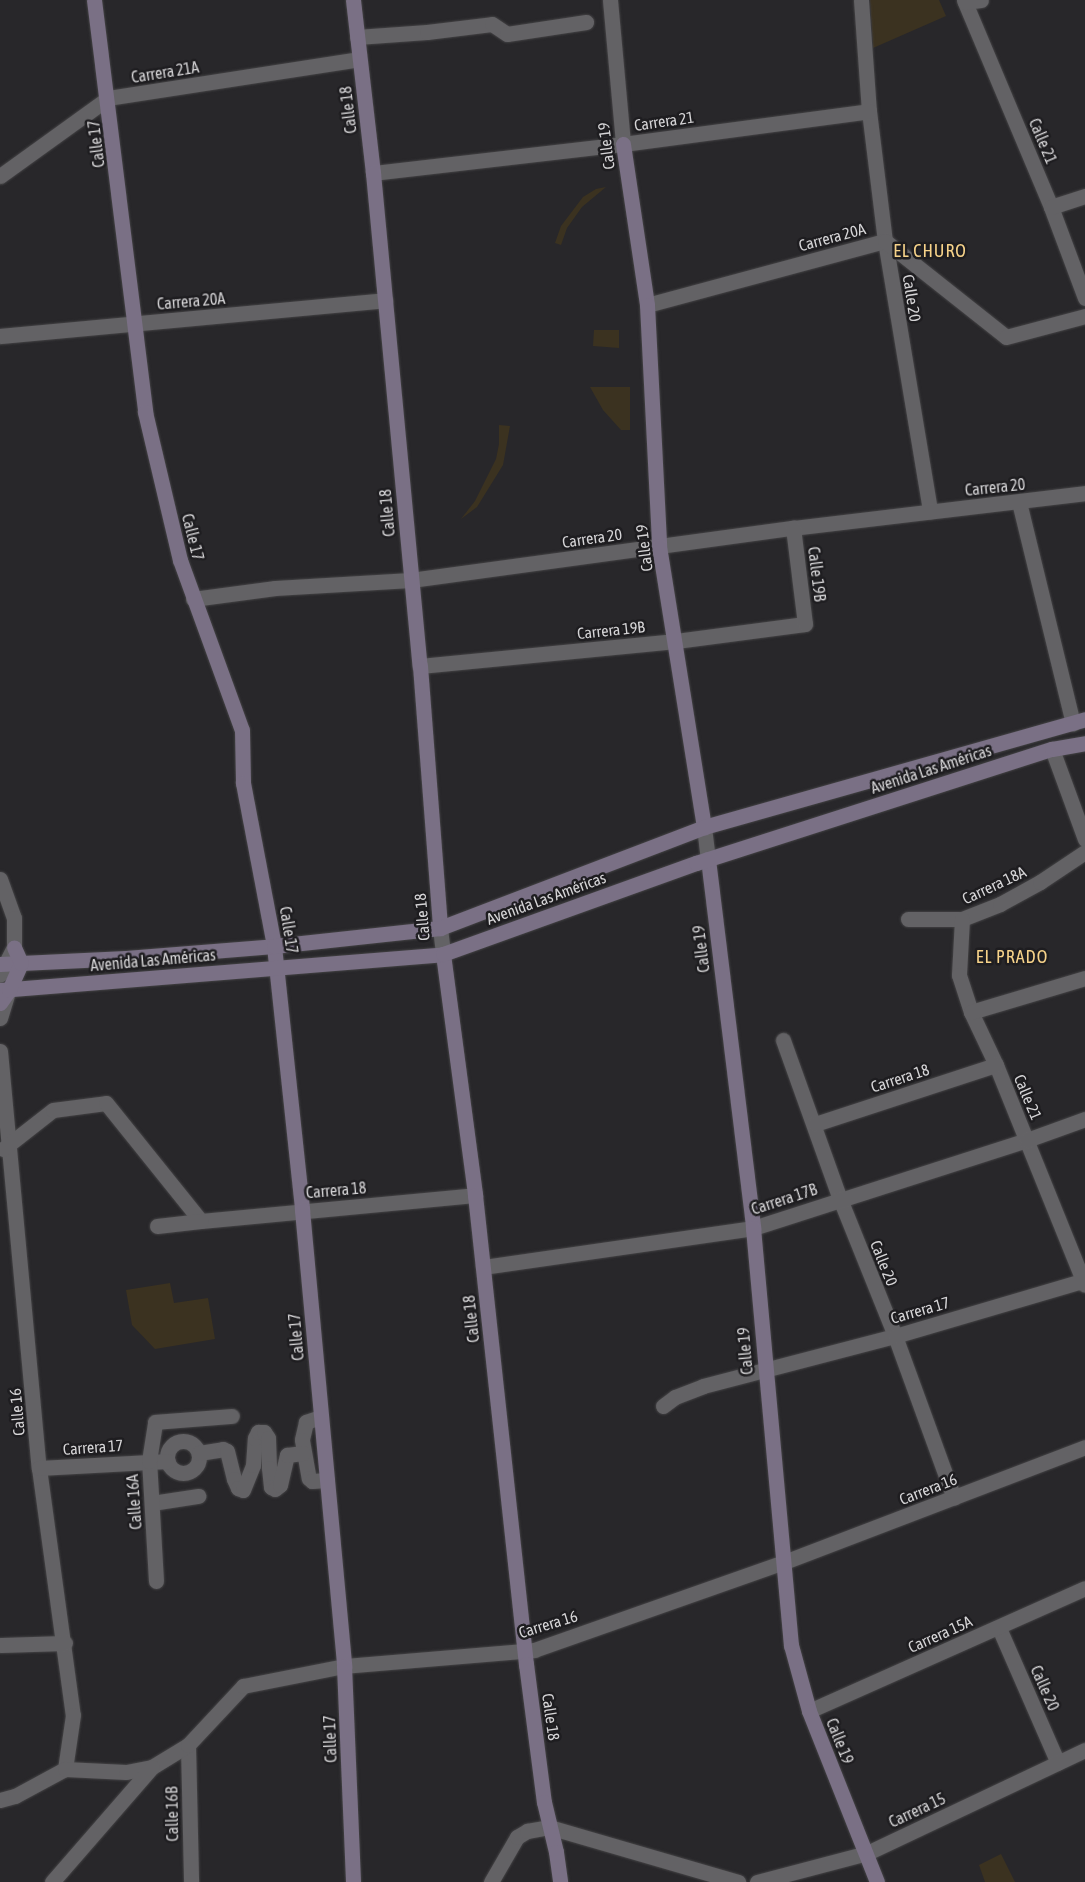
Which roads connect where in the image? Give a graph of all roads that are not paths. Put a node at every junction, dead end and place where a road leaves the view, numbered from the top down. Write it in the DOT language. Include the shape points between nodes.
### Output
graph roads {
  1 [pos="94,0"];
  2 [pos="353,0"];
  3 [pos="610,0"];
  4 [pos="861,0"];
  5 [pos="981,0"];
  6 [pos="964,1"];
  7 [pos="586,22"];
  8 [pos="357,37"];
  9 [pos="360,59"];
  10 [pos="108,98"];
  11 [pos="869,111"];
  12 [pos="623,144"];
  13 [pos="373,173"];
  14 [pos="0,176"];
  15 [pos="1085,196"];
  16 [pos="1051,206"];
  17 [pos="885,241"];
  18 [pos="1085,298"];
  19 [pos="385,300"];
  20 [pos="647,305"];
  21 [pos="1085,316"];
  22 [pos="134,324"];
  23 [pos="0,336"];
  24 [pos="1085,493"];
  25 [pos="1019,502"];
  26 [pos="930,511"];
  27 [pos="793,528"];
  28 [pos="659,546"];
  29 [pos="411,580"];
  30 [pos="193,599"];
  31 [pos="805,624"];
  32 [pos="676,641"];
  33 [pos="420,666"];
  34 [pos="1079,721"];
  35 [pos="1085,743"];
  36 [pos="1052,749"];
  37 [pos="704,827"];
  38 [pos="1085,839"];
  39 [pos="1085,852"];
  40 [pos="708,859"];
  41 [pos="0,879"];
  42 [pos="908,919"];
  43 [pos="962,919"];
  44 [pos="440,928"];
  45 [pos="274,946"];
  46 [pos="14,947"];
  47 [pos="443,954"];
  48 [pos="21,963"];
  49 [pos="2,967"];
  50 [pos="277,967"];
  51 [pos="1085,978"];
  52 [pos="4,990"];
  53 [pos="0,1003"];
  54 [pos="971,1012"];
  55 [pos="0,1018"];
  56 [pos="783,1040"];
  57 [pos="0,1051"];
  58 [pos="996,1065"];
  59 [pos="1085,1119"];
  60 [pos="815,1124"];
  61 [pos="1027,1140"];
  62 [pos="5,1148"];
  63 [pos="475,1195"];
  64 [pos="840,1199"];
  65 [pos="302,1210"];
  66 [pos="201,1221"];
  67 [pos="157,1226"];
  68 [pos="753,1228"];
  69 [pos="483,1267"];
  70 [pos="1084,1282"];
  71 [pos="895,1336"];
  72 [pos="764,1371"];
  73 [pos="663,1406"];
  74 [pos="232,1416"];
  75 [pos="321,1417"];
  76 [pos="1085,1447"];
  77 [pos="199,1453"];
  78 [pos="303,1453"];
  79 [pos="148,1461"];
  80 [pos="168,1461"];
  81 [pos="40,1468"];
  82 [pos="327,1480"];
  83 [pos="198,1496"];
  84 [pos="954,1498"];
  85 [pos="152,1503"];
  86 [pos="784,1562"];
  87 [pos="156,1581"];
  88 [pos="1085,1588"];
  89 [pos="999,1628"];
  90 [pos="64,1644"];
  91 [pos="0,1645"];
  92 [pos="525,1651"];
  93 [pos="344,1666"];
  94 [pos="809,1711"];
  95 [pos="188,1745"];
  96 [pos="1085,1750"];
  97 [pos="1058,1763"];
  98 [pos="152,1767"];
  99 [pos="65,1769"];
  100 [pos="0,1800"];
  101 [pos="549,1827"];
  102 [pos="867,1853"];
  103 [pos="52,1882"];
  104 [pos="191,1882"];
  105 [pos="353,1882"];
  106 [pos="490,1882"];
  107 [pos="560,1882"];
  108 [pos="738,1882"];
  109 [pos="757,1882"];
  110 [pos="877,1882"];
  1 -- 10 [label="street, Calle 17"];
  2 -- 8 [label="street, Calle 18"];
  3 -- 12 [label="street, Calle 19"];
  4 -- 11 [label="street, Calle 20"];
  5 -- 6 [label="street"];
  6 -- 16 [label="street, Calle 21"];
  7 -- 8 [label="street" via="506,34 492,24"];
  8 -- 9 [label="street, Calle 18"];
  9 -- 10 [label="street, Carrera 21A"];
  9 -- 13 [label="street, Calle 18"];
  10 -- 14 [label="street, Carrera 21A"];
  10 -- 22 [label="street, Calle 17"];
  11 -- 12 [label="street, Carrera 21"];
  11 -- 17 [label="street, Calle 20"];
  12 -- 13 [label="street, Carrera 21"];
  12 -- 20 [label="street, Calle 19"];
  13 -- 19 [label="street, Calle 18"];
  15 -- 16 [label="street"];
  16 -- 18 [label="street, Calle 21"];
  17 -- 20 [label="street, Carrera 20A"];
  17 -- 21 [label="street, Carrera 20A" via="1006,337"];
  17 -- 26 [label="street, Calle 20"];
  19 -- 22 [label="street, Carrera 20A"];
  19 -- 29 [label="street, Calle 18"];
  20 -- 28 [label="street, Calle 19"];
  22 -- 23 [label="street, Carrera 20A"];
  22 -- 30 [label="street, Calle 17" via="145,412 180,560"];
  24 -- 25 [label="street, Carrera 20"];
  25 -- 26 [label="street, Carrera 20"];
  25 -- 34 [label="street"];
  26 -- 27 [label="street, Carrera 20"];
  27 -- 28 [label="street, Carrera 20"];
  27 -- 31 [label="street, Calle 19B"];
  28 -- 29 [label="street, Carrera 20"];
  28 -- 32 [label="street, Calle 19"];
  29 -- 30 [label="street, Carrera 20" via="275,588"];
  29 -- 33 [label="street, Calle 18"];
  30 -- 45 [label="street, Calle 17" via="242,730 244,783"];
  31 -- 32 [label="street, Carrera 19B"];
  32 -- 33 [label="street, Carrera 19B"];
  32 -- 37 [label="street, Calle 19"];
  33 -- 44 [label="street, Calle 18"];
  34 -- 37 [label="street, Avenida Las Américas"];
  35 -- 36 [label="street, Avenida Las Américas"];
  36 -- 38 [label="street"];
  36 -- 40 [label="street, Avenida Las Américas"];
  37 -- 40 [label="street, Calle 19"];
  37 -- 44 [label="street, Avenida Las Américas"];
  39 -- 43 [label="street, Carrera 18A" via="1000,904"];
  40 -- 47 [label="street, Avenida Las Américas"];
  40 -- 68 [label="street, Calle 19"];
  41 -- 46 [label="street" via="14,918"];
  42 -- 43 [label="street, Carrera 18A"];
  43 -- 54 [label="street, Calle 21" via="958,975"];
  44 -- 45 [label="street, Avenida Las Américas"];
  44 -- 47 [label="street, Calle 18"];
  45 -- 48 [label="street, Avenida Las Américas"];
  45 -- 50 [label="street, Calle 17"];
  46 -- 48 [label="street"];
  46 -- 49 [label="street"];
  47 -- 50 [label="street, Avenida Las Américas"];
  47 -- 63 [label="street, Calle 18"];
  48 -- 49 [label="street, Avenida Las Américas"];
  48 -- 52 [label="street"];
  50 -- 52 [label="street, Avenida Las Américas"];
  50 -- 65 [label="street, Calle 17"];
  51 -- 54 [label="street"];
  52 -- 53 [label="street"];
  52 -- 55 [label="street"];
  54 -- 58 [label="street, Calle 21"];
  56 -- 60 [label="street, Calle 20"];
  57 -- 62 [label="street, Calle 16"];
  58 -- 60 [label="street, Carrera 18"];
  58 -- 61 [label="street, Calle 21"];
  59 -- 61 [label="street, Carrera 17B"];
  60 -- 64 [label="street, Calle 20"];
  61 -- 64 [label="street, Carrera 17B"];
  61 -- 70 [label="street, Calle 21"];
  62 -- 66 [label="street" via="53,1110 106,1103"];
  62 -- 81 [label="street, Calle 16"];
  63 -- 65 [label="street, Carrera 18"];
  63 -- 69 [label="street, Calle 18"];
  64 -- 68 [label="street, Carrera 17B"];
  64 -- 71 [label="street, Calle 20"];
  65 -- 66 [label="street, Carrera 18"];
  65 -- 75 [label="street, Calle 17"];
  66 -- 67 [label="street, Carrera 18"];
  68 -- 69 [label="street, Carrera 17B"];
  68 -- 72 [label="street, Calle 19"];
  69 -- 92 [label="street, Calle 18"];
  70 -- 71 [label="street, Carrera 17"];
  71 -- 72 [label="street, Carrera 17"];
  71 -- 84 [label="street, Calle 20"];
  72 -- 73 [label="street, Carrera 17" via="703,1386"];
  72 -- 86 [label="street, Calle 19"];
  74 -- 79 [label="street, Calle 16A" via="155,1422"];
  75 -- 78 [label="street" via="306,1422 302,1431"];
  75 -- 82 [label="street, Calle 17"];
  76 -- 84 [label="street, Carrera 16"];
  77 -- 78 [label="street" via="228,1451 234,1479 238,1488 243,1490 253,1465 258,1432 264,1432 268,1438 271,1487 275,1489 280,1485 287,1455"];
  77 -- 80 [label="street" via="192,1444 180,1442 170,1448"];
  77 -- 80 [label="street" via="198,1465 188,1473 175,1471"];
  78 -- 82 [label="street" via="309,1478 312,1481"];
  79 -- 80 [label="street, Carrera 17"];
  79 -- 81 [label="street, Carrera 17"];
  79 -- 85 [label="street, Calle 16A"];
  81 -- 90 [label="street, Calle 16"];
  82 -- 93 [label="street, Calle 17"];
  83 -- 85 [label="street"];
  84 -- 86 [label="street, Carrera 16"];
  85 -- 87 [label="street, Calle 16A"];
  86 -- 92 [label="street, Carrera 16"];
  86 -- 94 [label="street, Calle 19" via="791,1645"];
  88 -- 89 [label="street, Carrera 15A"];
  89 -- 94 [label="street, Carrera 15A"];
  89 -- 97 [label="street, Calle 20"];
  90 -- 91 [label="street"];
  90 -- 99 [label="street, Calle 16" via="73,1714"];
  92 -- 93 [label="street, Carrera 16"];
  92 -- 101 [label="street, Calle 18"];
  93 -- 95 [label="street, Carrera 16" via="243,1686"];
  93 -- 105 [label="street, Calle 17"];
  94 -- 102 [label="street, Calle 19"];
  95 -- 98 [label="street, Carrera 16"];
  95 -- 104 [label="street, Calle 16B"];
  96 -- 97 [label="street, Carrera 15"];
  97 -- 102 [label="street, Carrera 15"];
  98 -- 99 [label="street, Carrera 16" via="126,1772"];
  98 -- 103 [label="street"];
  99 -- 100 [label="street" via="15,1796"];
  101 -- 106 [label="street" via="527,1831 517,1837"];
  101 -- 107 [label="street, Calle 18"];
  101 -- 108 [label="street"];
  102 -- 109 [label="street, Carrera 15"];
  102 -- 110 [label="street, Calle 19"];
}
